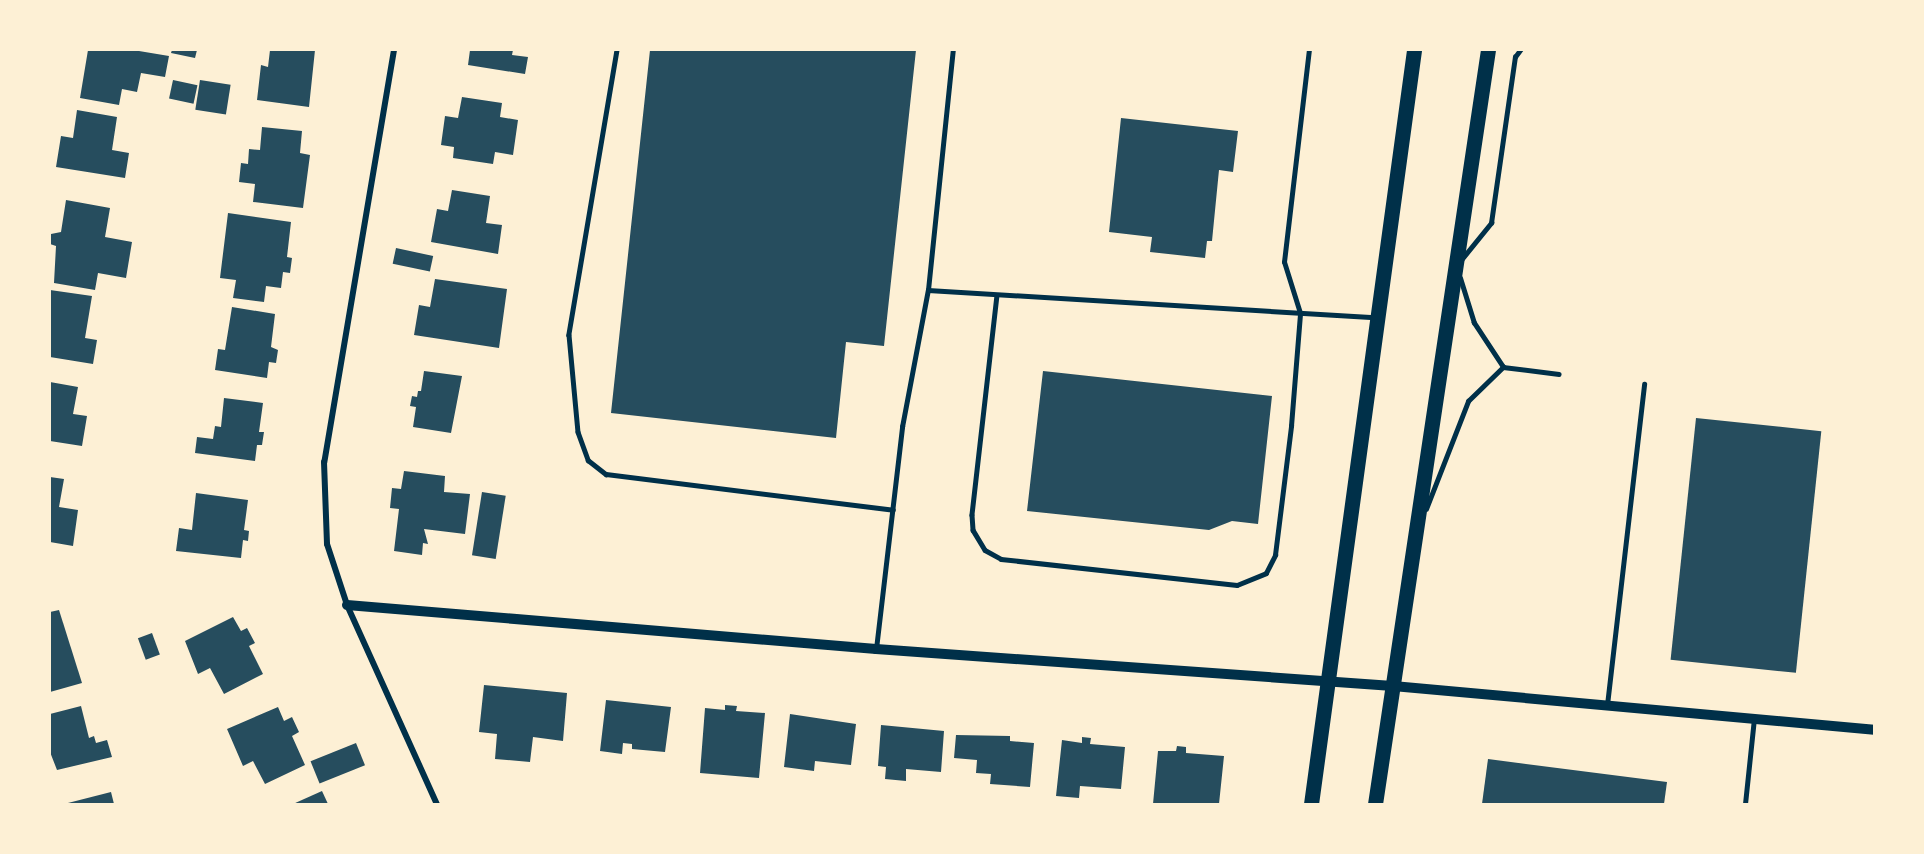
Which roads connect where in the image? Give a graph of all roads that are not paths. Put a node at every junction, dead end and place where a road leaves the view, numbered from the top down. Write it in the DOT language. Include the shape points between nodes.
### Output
graph roads {
  1 [pos="394,50"];
  2 [pos="616,50"];
  3 [pos="953,50"];
  4 [pos="1309,50"];
  5 [pos="1411,50"];
  6 [pos="1488,50"];
  7 [pos="1520,50"];
  8 [pos="1456,267"];
  9 [pos="927,290"];
  10 [pos="997,295"];
  11 [pos="1300,313"];
  12 [pos="1380,317"];
  13 [pos="1503,367"];
  14 [pos="1559,374"];
  15 [pos="1644,384"];
  16 [pos="893,510"];
  17 [pos="1416,533"];
  18 [pos="347,606"];
  19 [pos="876,649"];
  20 [pos="1329,681"];
  21 [pos="1393,686"];
  22 [pos="1607,705"];
  23 [pos="1754,719"];
  24 [pos="1875,730"];
  25 [pos="436,804"];
  26 [pos="1311,804"];
  27 [pos="1375,804"];
  28 [pos="1745,804"];
  1 -- 18 [label="street" via="324,462 327,544"];
  2 -- 16 [label="lane" via="569,335 578,432 588,460 606,474"];
  3 -- 9 [label="lane"];
  4 -- 11 [label="lane" via="1284,262"];
  5 -- 12 [label="main road"];
  6 -- 8 [label="main road"];
  7 -- 8 [label="lane" via="1515,57 1491,223"];
  8 -- 13 [label="lane" via="1474,323"];
  8 -- 17 [label="main road"];
  9 -- 10 [label="lane"];
  9 -- 16 [label="lane" via="902,427"];
  10 -- 11 [label="lane"];
  10 -- 11 [label="lane" via="972,515 974,530 985,550 1000,559 1237,585 1266,573 1275,555"];
  11 -- 12 [label="lane"];
  12 -- 20 [label="main road"];
  13 -- 14 [label="lane"];
  13 -- 17 [label="lane" via="1468,401"];
  15 -- 22 [label="lane"];
  16 -- 19 [label="lane"];
  17 -- 21 [label="main road"];
  18 -- 19 [label="street"];
  18 -- 25 [label="street"];
  19 -- 20 [label="street"];
  20 -- 21 [label="street"];
  20 -- 26 [label="main road"];
  21 -- 22 [label="street"];
  21 -- 27 [label="main road"];
  22 -- 23 [label="street"];
  23 -- 24 [label="street"];
  23 -- 28 [label="lane"];
}
